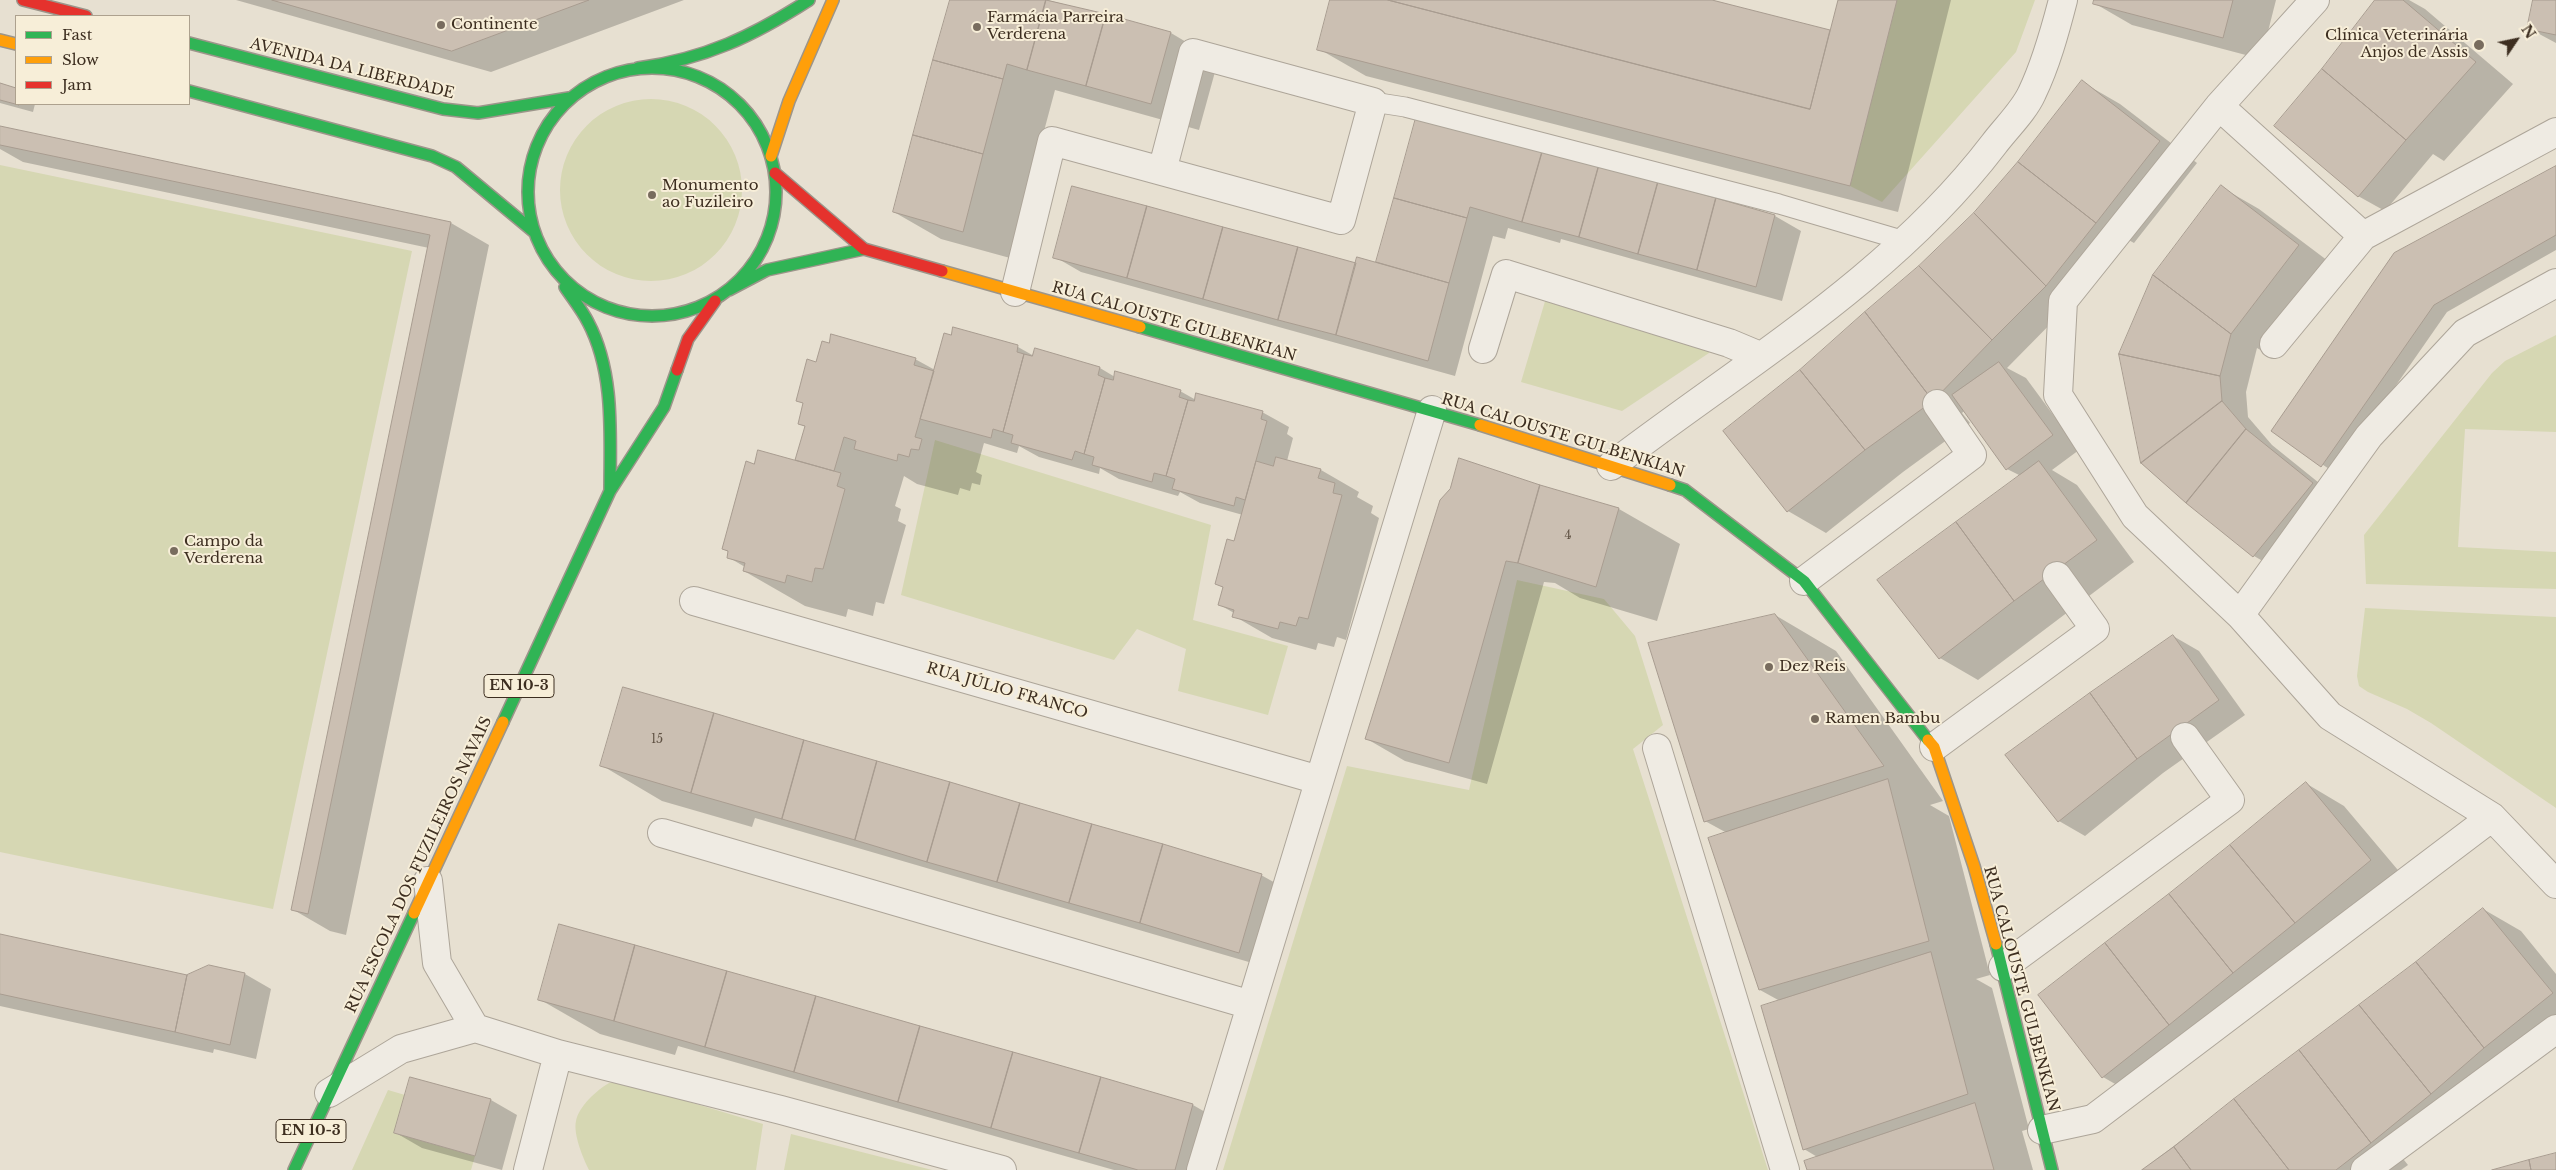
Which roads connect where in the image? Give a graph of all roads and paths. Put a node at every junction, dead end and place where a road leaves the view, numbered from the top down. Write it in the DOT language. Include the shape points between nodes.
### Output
graph roads {
  1 [pos="23,0"];
  2 [pos="809,0"];
  3 [pos="833,0"];
  4 [pos="2063,0"];
  5 [pos="2315,0"];
  6 [pos="82,15"];
  7 [pos="0,40"];
  8 [pos="190,43"];
  9 [pos="15,44"];
  10 [pos="638,68"];
  11 [pos="190,91"];
  12 [pos="569,98"];
  13 [pos="1373,102"];
  14 [pos="2218,106"];
  15 [pos="2556,132"];
  16 [pos="770,156"];
  17 [pos="1162,172"];
  18 [pos="775,173"];
  19 [pos="533,230"];
  20 [pos="2363,236"];
  21 [pos="1905,241"];
  22 [pos="864,249"];
  23 [pos="552,266"];
  24 [pos="2556,283"];
  25 [pos="729,290"];
  26 [pos="1015,292"];
  27 [pos="715,300"];
  28 [pos="2274,344"];
  29 [pos="1483,349"];
  30 [pos="1760,356"];
  31 [pos="1937,404"];
  32 [pos="1432,410"];
  33 [pos="1611,466"];
  34 [pos="610,491"];
  35 [pos="2057,576"];
  36 [pos="1804,581"];
  37 [pos="694,601"];
  38 [pos="2240,615"];
  39 [pos="2185,737"];
  40 [pos="1934,747"];
  41 [pos="1657,748"];
  42 [pos="1319,780"];
  43 [pos="2492,817"];
  44 [pos="662,832"];
  45 [pos="428,881"];
  46 [pos="2556,884"];
  47 [pos="2003,967"];
  48 [pos="1251,1005"];
  49 [pos="475,1028"];
  50 [pos="2556,1029"];
  51 [pos="558,1054"];
  52 [pos="329,1092"];
  53 [pos="2042,1130"];
  54 [pos="294,1170"];
  55 [pos="528,1170"];
  56 [pos="1002,1170"];
  57 [pos="1201,1170"];
  58 [pos="1785,1170"];
  59 [pos="2052,1170"];
  60 [pos="2365,1170"];
  1 -- 6 [label="main road"];
  2 -- 10 [label="main road" via="763,30 715,52 672,64"];
  3 -- 16 [label="main road" via="789,101"];
  4 -- 21 [label="street" via="2032,94 1972,174"];
  5 -- 14 [label="street"];
  7 -- 9 [label="main road"];
  8 -- 12 [label="main road, AVENIDA DA LIBERDADE" via="443,109 478,113"];
  10 -- 12 [label="main road" via="601,78"];
  10 -- 16 [label="main road" via="681,71 720,88 752,117"];
  11 -- 19 [label="main road" via="432,156 456,167"];
  12 -- 19 [label="main road" via="545,126 531,159 527,195"];
  13 -- 17 [label="street" via="1341,220"];
  13 -- 17 [label="street" via="1193,53"];
  13 -- 21 [label="lane" via="1405,107 1769,201"];
  14 -- 20 [label="street"];
  14 -- 38 [label="street" via="2063,301 2058,396 2135,516"];
  15 -- 20 [label="street"];
  16 -- 18 [label="main road"];
  17 -- 26 [label="street" via="1052,141"];
  18 -- 22 [label="main road, RUA CALOUSTE GULBENKIAN"];
  18 -- 25 [label="main road" via="776,206 768,238 752,267"];
  19 -- 23 [label="main road"];
  20 -- 28 [label="street"];
  21 -- 30 [label="street" via="1830,306"];
  22 -- 25 [label="main road, RUA CALOUSTE GULBENKIAN" via="767,270"];
  22 -- 26 [label="main road, RUA CALOUSTE GULBENKIAN"];
  23 -- 27 [label="main road" via="580,294 621,312 646,317 682,314"];
  23 -- 34 [label="main road, RUA ESCOLA DOS FUZILEIROS NAVAIS / EN 10-3" via="589,323 600,353 608,393"];
  24 -- 38 [label="street" via="2465,333 2369,436"];
  25 -- 27 [label="main road"];
  26 -- 32 [label="main road, RUA CALOUSTE GULBENKIAN"];
  27 -- 34 [label="main road, RUA ESCOLA DOS FUZILEIROS NAVAIS / EN 10-3" via="688,339 664,407"];
  29 -- 30 [label="street" via="1506,274 1729,343"];
  30 -- 33 [label="street"];
  31 -- 36 [label="street" via="1972,455"];
  32 -- 33 [label="main road, RUA CALOUSTE GULBENKIAN"];
  32 -- 42 [label="street"];
  33 -- 36 [label="main road, RUA CALOUSTE GULBENKIAN" via="1686,490"];
  34 -- 45 [label="main road, RUA ESCOLA DOS FUZILEIROS NAVAIS / EN 10-3"];
  35 -- 40 [label="street" via="2095,629"];
  36 -- 40 [label="main road, RUA CALOUSTE GULBENKIAN"];
  37 -- 42 [label="street, RUA JÚLIO FRANCO"];
  38 -- 43 [label="street" via="2330,716"];
  39 -- 47 [label="street" via="2230,800"];
  40 -- 47 [label="main road, RUA CALOUSTE GULBENKIAN" via="1974,866"];
  41 -- 58 [label="street"];
  42 -- 48 [label="street"];
  43 -- 46 [label="street"];
  43 -- 53 [label="street" via="2093,1119"];
  44 -- 48 [label="street"];
  45 -- 49 [label="street" via="436,963"];
  45 -- 52 [label="main road, RUA ESCOLA DOS FUZILEIROS NAVAIS / EN 10-3"];
  47 -- 53 [label="main road, RUA CALOUSTE GULBENKIAN"];
  48 -- 57 [label="street"];
  49 -- 51 [label="street"];
  49 -- 52 [label="street" via="400,1049"];
  50 -- 60 [label="street"];
  51 -- 55 [label="street"];
  51 -- 56 [label="street"];
  52 -- 54 [label="main road, RUA ESCOLA DOS FUZILEIROS NAVAIS / EN 10-3"];
  53 -- 59 [label="main road, RUA CALOUSTE GULBENKIAN"];
}
